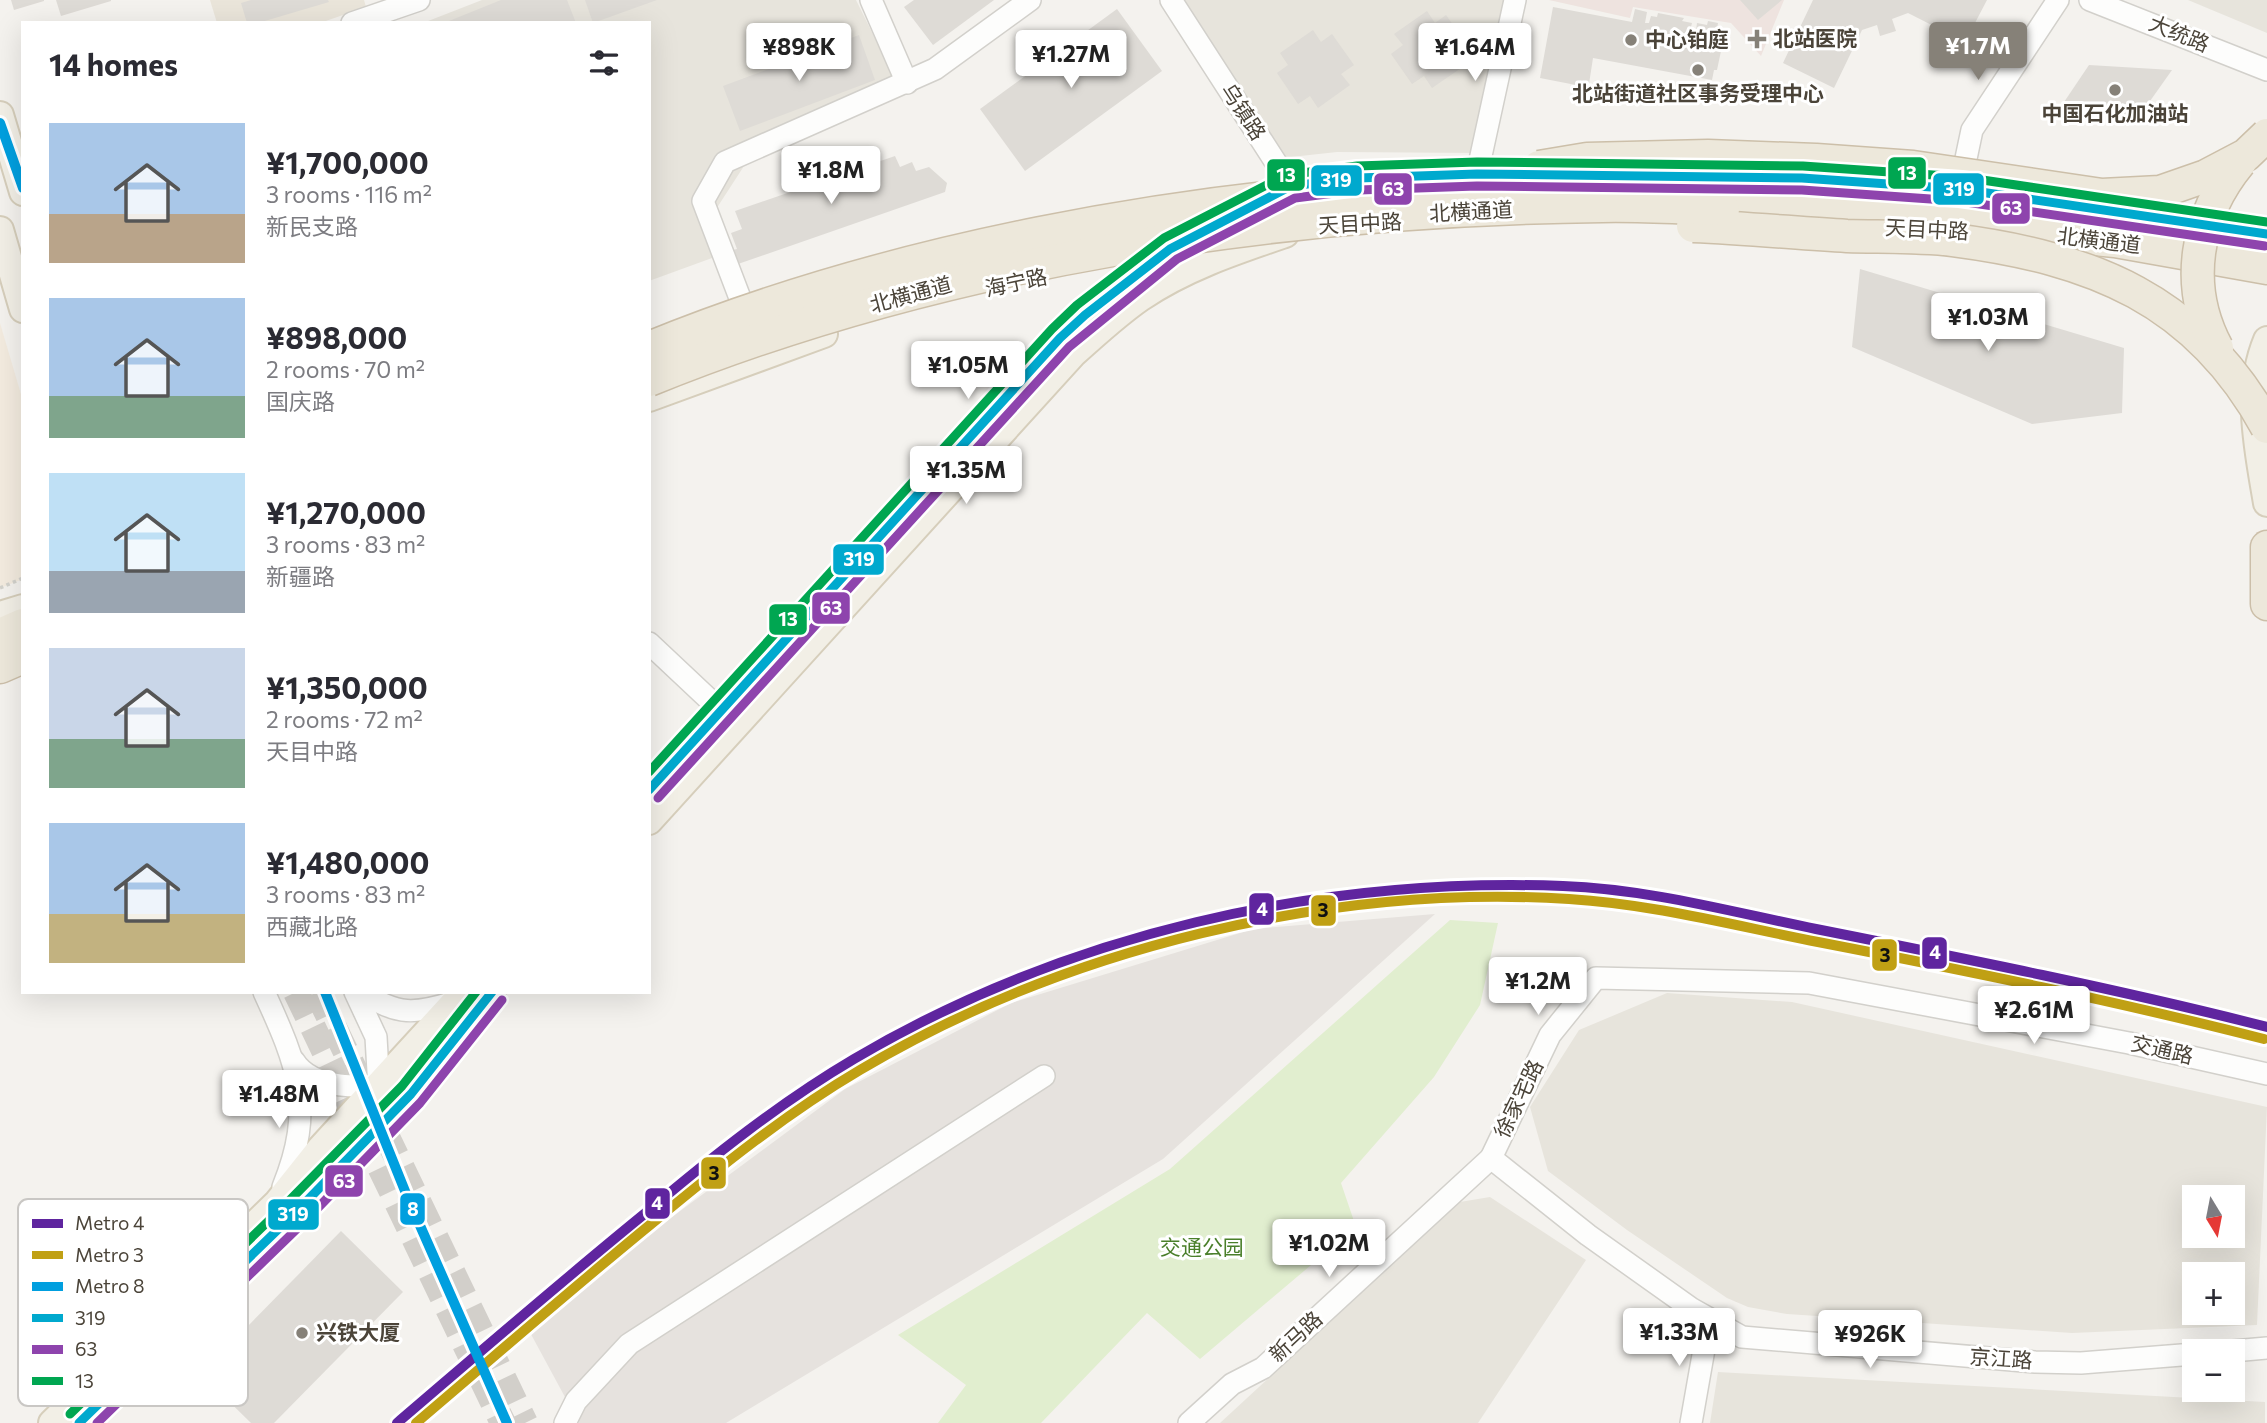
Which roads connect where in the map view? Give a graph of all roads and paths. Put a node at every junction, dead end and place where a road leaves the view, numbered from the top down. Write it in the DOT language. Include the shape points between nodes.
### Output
graph roads {
  1 [pos="419,0"];
  2 [pos="870,0"];
  3 [pos="1030,0"];
  4 [pos="1171,0"];
  5 [pos="1515,0"];
  6 [pos="2058,0"];
  7 [pos="2090,0"];
  8 [pos="378,12"];
  9 [pos="357,21"];
  10 [pos="2267,69"];
  11 [pos="907,83"];
  12 [pos="0,115"];
  13 [pos="2260,142"];
  14 [pos="10,143"];
  15 [pos="1477,174"];
  16 [pos="21,184"];
  17 [pos="1291,186"];
  18 [pos="1960,189"];
  19 [pos="1448,198"];
  20 [pos="1311,225"];
  21 [pos="0,230"];
  22 [pos="2267,234"];
  23 [pos="2267,245"];
  24 [pos="1161,255"];
  25 [pos="2267,268"];
  26 [pos="2267,278"];
  27 [pos="21,302"];
  28 [pos="743,306"];
  29 [pos="651,340"];
  30 [pos="2267,340"];
  31 [pos="651,347"];
  32 [pos="2228,368"];
  33 [pos="651,379"];
  34 [pos="651,397"];
  35 [pos="2267,403"];
  36 [pos="2267,427"];
  37 [pos="2267,503"];
  38 [pos="2267,547"];
  39 [pos="21,579"];
  40 [pos="0,588"];
  41 [pos="2267,604"];
  42 [pos="21,609"];
  43 [pos="0,615"];
  44 [pos="21,626"];
  45 [pos="0,635"];
  46 [pos="651,645"];
  47 [pos="21,658"];
  48 [pos="0,667"];
  49 [pos="21,670"];
  50 [pos="0,680"];
  51 [pos="729,718"];
  52 [pos="651,788"];
  53 [pos="651,818"];
  54 [pos="1809,983"];
  55 [pos="265,994"];
  56 [pos="356,994"];
  57 [pos="365,994"];
  58 [pos="490,994"];
  59 [pos="459,997"];
  60 [pos="376,1046"];
  61 [pos="291,1056"];
  62 [pos="2267,1074"];
  63 [pos="1044,1076"];
  64 [pos="421,1083"];
  65 [pos="380,1084"];
  66 [pos="343,1085"];
  67 [pos="382,1125"];
  68 [pos="1491,1158"];
  69 [pos="277,1203"];
  70 [pos="248,1231"];
  71 [pos="1588,1235"];
  72 [pos="248,1259"];
  73 [pos="1709,1321"];
  74 [pos="2267,1348"];
  75 [pos="2245,1350"];
  76 [pos="2182,1355"];
  77 [pos="69,1406"];
  78 [pos="96,1406"];
  79 [pos="52,1423"];
  80 [pos="79,1423"];
  81 [pos="565,1423"];
  82 [pos="1189,1423"];
  83 [pos="1691,1423"];
  1 -- 8 [label="street"];
  2 -- 11 [label="street"];
  3 -- 11 [label="street" via="962,52"];
  4 -- 17 [label="street, 乌镇路"];
  5 -- 15 [label="street"];
  6 -- 18 [label="street" via="1972,130"];
  7 -- 10 [label="street, 大统路"];
  8 -- 9 [label="street"];
  11 -- 28 [label="street" via="725,162 703,201"];
  12 -- 14 [label="main road"];
  13 -- 19 [label="highway, bridge" via="2206,176 2160,192 2102,195 1913,167 1708,156 1587,159"];
  13 -- 32 [label="highway, bridge" via="2227,178 2212,205 2197,261 2202,313"];
  14 -- 16 [label="main road"];
  15 -- 17 [label="main road, 天目中路" via="1358,178"];
  15 -- 18 [label="main road, 天目中路" via="1802,178"];
  17 -- 20 [label="street, 乌镇路"];
  17 -- 24 [label="main road, 天目中路"];
  17 -- 28 [label="main road" via="1157,205 947,247 852,269"];
  18 -- 22 [label="main road, 天目中路"];
  19 -- 23 [label="highway, 北横通道, bridge" via="1599,182 1867,192 2007,203"];
  19 -- 25 [label="highway, 北横通道, bridge" via="1841,215 2115,241"];
  19 -- 31 [label="highway, 北横通道, bridge" via="1239,200 1013,240 812,292"];
  19 -- 32 [label="highway, bridge" via="1610,224 1952,240 2029,254 2080,267 2153,300 2185,324"];
  19 -- 33 [label="highway, 北横通道, bridge" via="1242,230 922,291 821,320"];
  20 -- 24 [label="main road, 海宁路"];
  20 -- 26 [label="main road, 天目中路" via="1583,214 2060,237"];
  20 -- 51 [label="main road, 天目中路" via="1224,254 1182,274 1097,332"];
  21 -- 27 [label="main road"];
  24 -- 34 [label="main road, 海宁路" via="887,315"];
  24 -- 51 [label="main road, 天目中路" via="1085,315 1037,362"];
  28 -- 29 [label="main road"];
  30 -- 37 [label="main road" via="2254,385 2255,432"];
  32 -- 35 [label="highway, bridge"];
  32 -- 36 [label="highway, bridge"];
  38 -- 41 [label="highway"];
  39 -- 40 [label="path"];
  42 -- 43 [label="main road"];
  44 -- 45 [label="highway"];
  46 -- 51 [label="street"];
  47 -- 48 [label="highway"];
  49 -- 50 [label="main road"];
  51 -- 52 [label="main road, 天目中路"];
  51 -- 53 [label="main road, 天目中路"];
  54 -- 62 [label="street, 交通路" via="2129,1043"];
  54 -- 68 [label="street, 徐家宅路" via="1596,978 1550,1035"];
  55 -- 61 [label="street"];
  56 -- 60 [label="street" via="373,1028"];
  57 -- 59 [label="street" via="384,1006 407,1012 427,1011"];
  58 -- 64 [label="main road"];
  59 -- 65 [label="main road"];
  60 -- 65 [label="street"];
  60 -- 66 [label="street" via="367,1072"];
  61 -- 66 [label="street" via="311,1078"];
  61 -- 69 [label="street" via="301,1093 300,1129"];
  63 -- 81 [label="street" via="629,1344 576,1401"];
  64 -- 65 [label="street"];
  64 -- 67 [label="main road"];
  65 -- 66 [label="street"];
  65 -- 67 [label="street"];
  65 -- 69 [label="main road"];
  67 -- 72 [label="main road"];
  68 -- 71 [label="street, 徐家宅路"];
  68 -- 82 [label="street, 新马路" via="1263,1367 1232,1384"];
  69 -- 70 [label="main road"];
  71 -- 73 [label="street, 京江路"];
  73 -- 76 [label="street, 京江路" via="1752,1340 2035,1362"];
  73 -- 83 [label="street"];
  74 -- 75 [label="street"];
  77 -- 79 [label="main road"];
  78 -- 80 [label="main road"];
}
